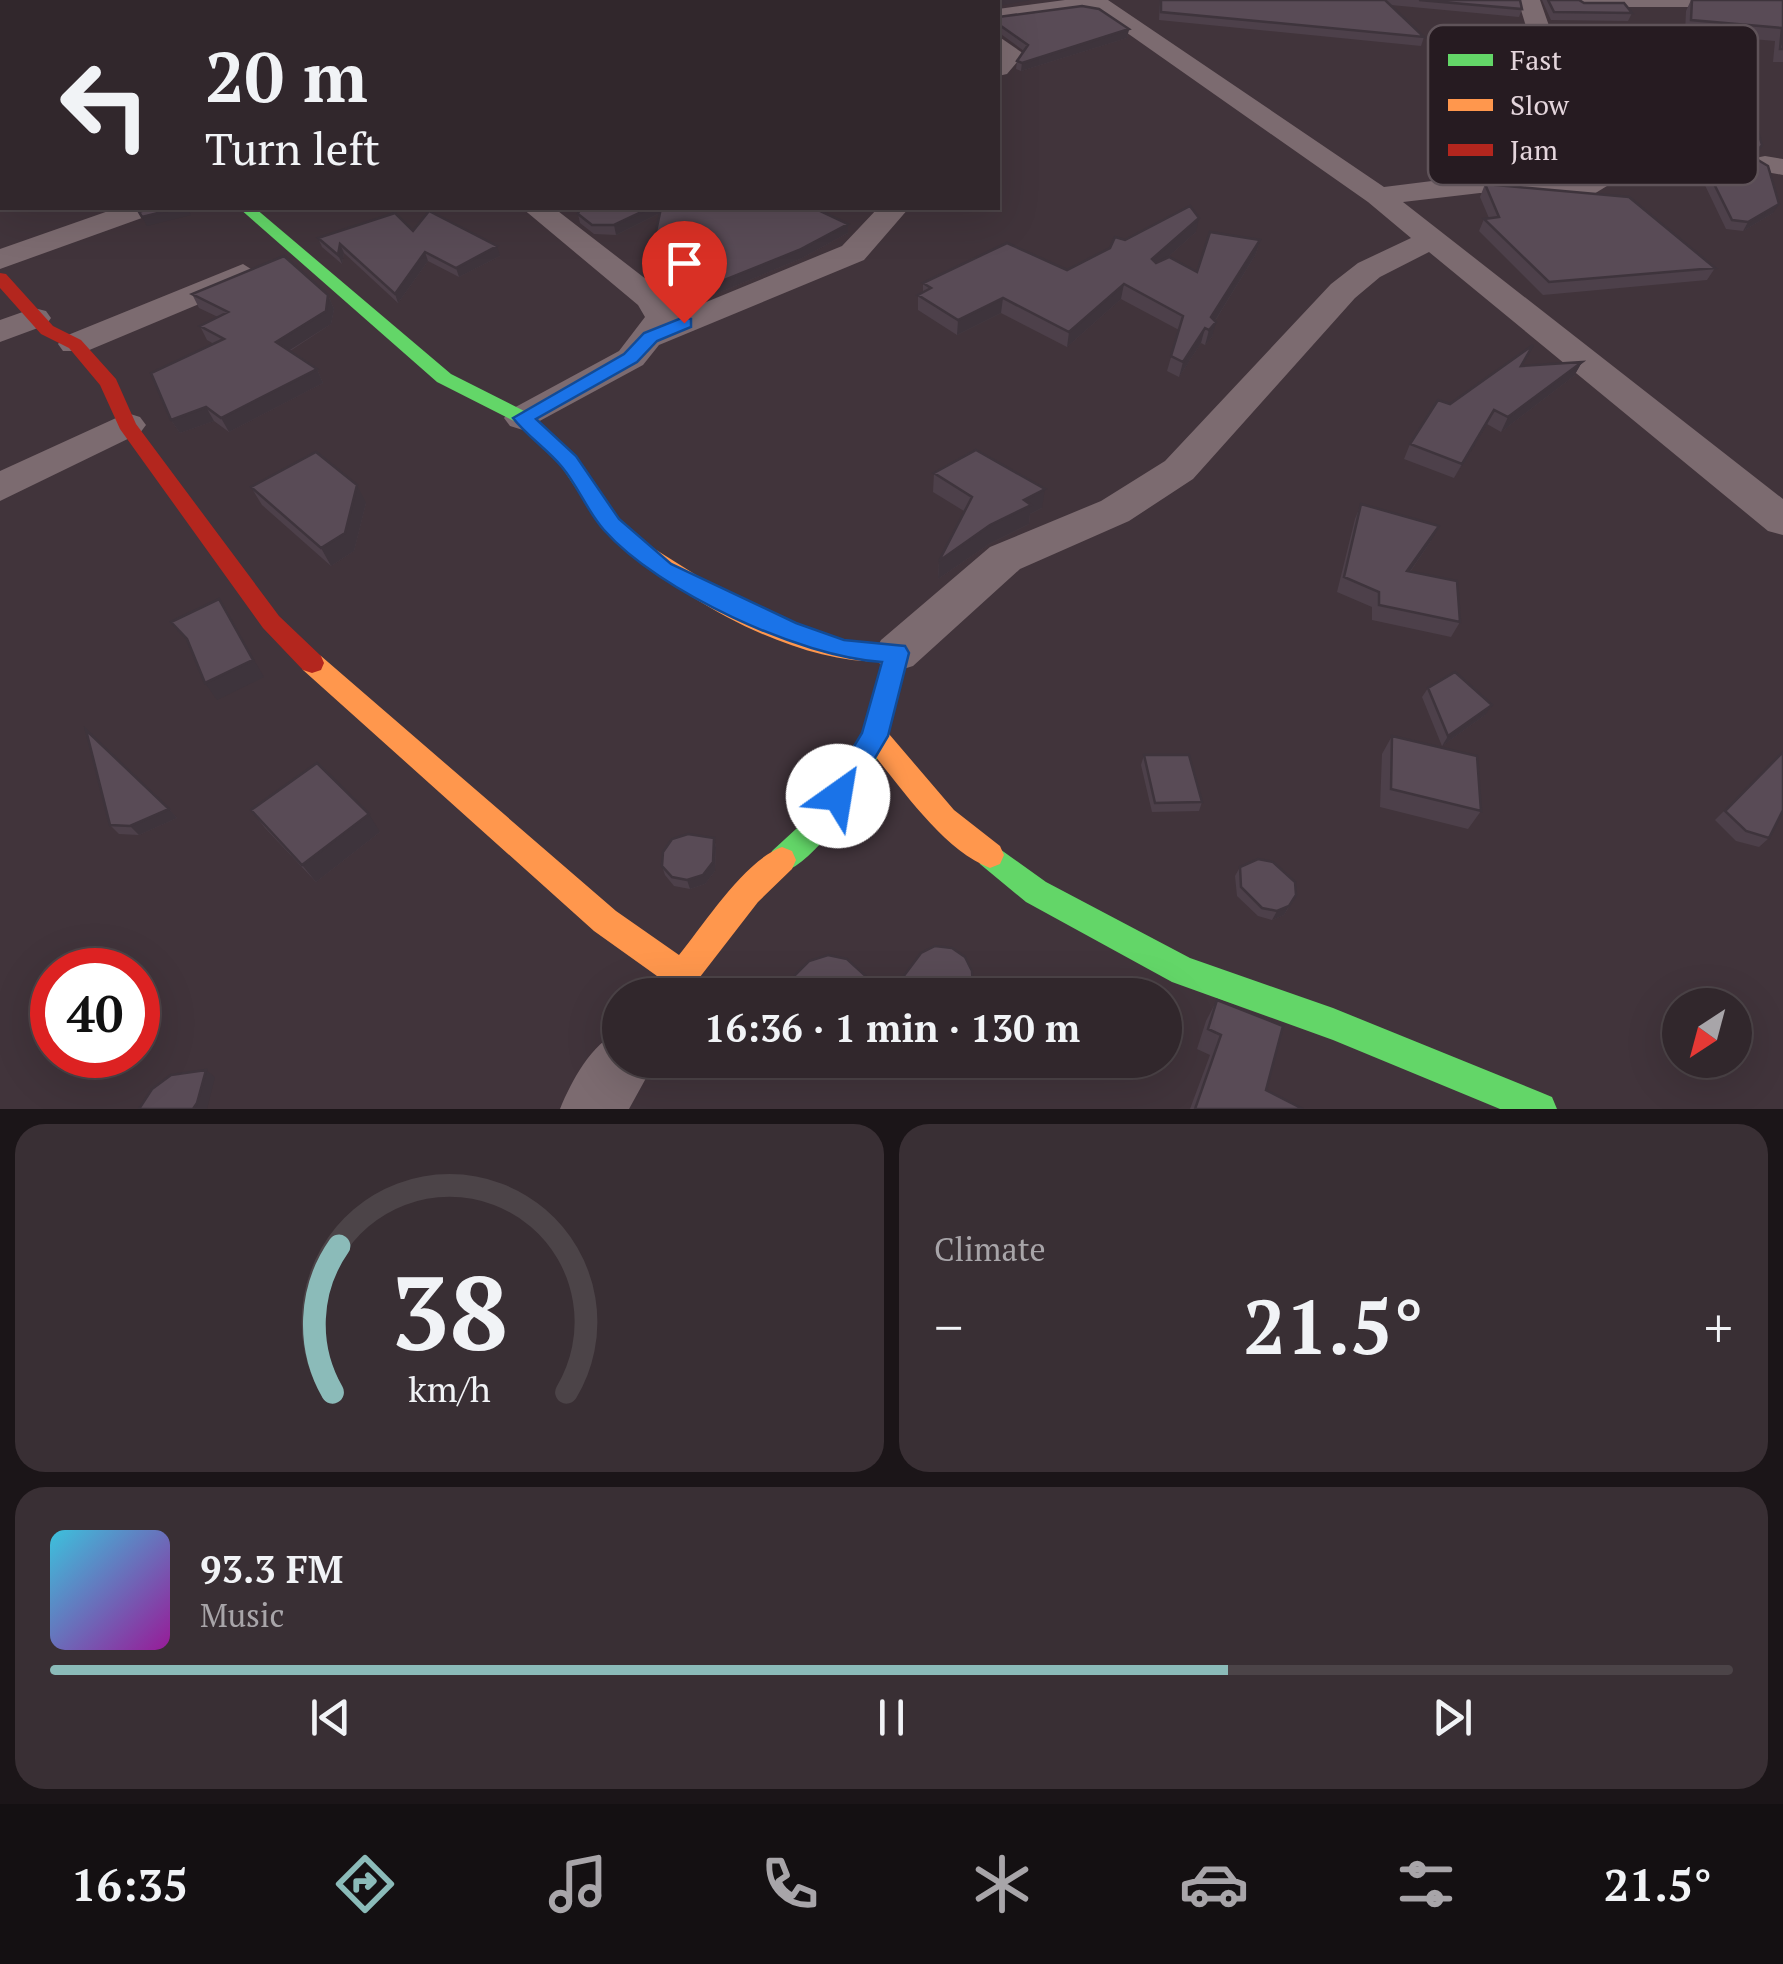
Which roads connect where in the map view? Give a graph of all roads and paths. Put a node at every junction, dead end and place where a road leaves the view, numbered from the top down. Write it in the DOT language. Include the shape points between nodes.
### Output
graph roads {
  1 [pos="1529,0"];
  2 [pos="1581,0"];
  3 [pos="1740,0"];
  4 [pos="1095,1"];
  5 [pos="1000,16"];
  6 [pos="1537,25"];
  7 [pos="1000,45"];
  8 [pos="1000,67"];
  9 [pos="1472,185"];
  10 [pos="1507,185"];
  11 [pos="1593,185"];
  12 [pos="1378,196"];
  13 [pos="138,210"];
  14 [pos="248,210"];
  15 [pos="539,210"];
  16 [pos="892,210"];
  17 [pos="1432,239"];
  18 [pos="298,250"];
  19 [pos="0,260"];
  20 [pos="0,278"];
  21 [pos="34,318"];
  22 [pos="0,332"];
  23 [pos="651,337"];
  24 [pos="75,344"];
  25 [pos="523,418"];
  26 [pos="128,426"];
  27 [pos="0,487"];
  28 [pos="1783,521"];
  29 [pos="897,653"];
  30 [pos="875,736"];
  31 [pos="668,978"];
  32 [pos="681,978"];
  33 [pos="613,1078"];
  34 [pos="592,1109"];
  35 [pos="1540,1109"];
  1 -- 6 [label="street"];
  2 -- 3 [label="street"];
  4 -- 5 [label="street"];
  4 -- 12 [label="street"];
  7 -- 8 [label="street" via="1012,54"];
  9 -- 12 [label="street"];
  10 -- 11 [label="street"];
  12 -- 17 [label="street"];
  13 -- 19 [label="street"];
  14 -- 18 [label="street"];
  15 -- 23 [label="street" via="652,300 662,318"];
  16 -- 23 [label="street" via="854,253"];
  17 -- 28 [label="street"];
  17 -- 29 [label="street" via="1369,270 1343,291 1179,470 1115,511 1005,558"];
  18 -- 24 [label="street"];
  18 -- 25 [label="street" via="444,378"];
  20 -- 21 [label="street"];
  21 -- 22 [label="street"];
  21 -- 24 [label="street"];
  23 -- 25 [label="street" via="631,358"];
  24 -- 26 [label="street" via="109,383"];
  25 -- 29 [label="street" via="568,461 611,524 663,570 843,650"];
  26 -- 27 [label="street"];
  26 -- 31 [label="street" via="271,622"];
  29 -- 30 [label="street"];
  30 -- 32 [label="street" via="819,826 748,892"];
  30 -- 35 [label="street" via="944,819 1036,892 1184,970"];
  33 -- 34 [label="street"];
}
